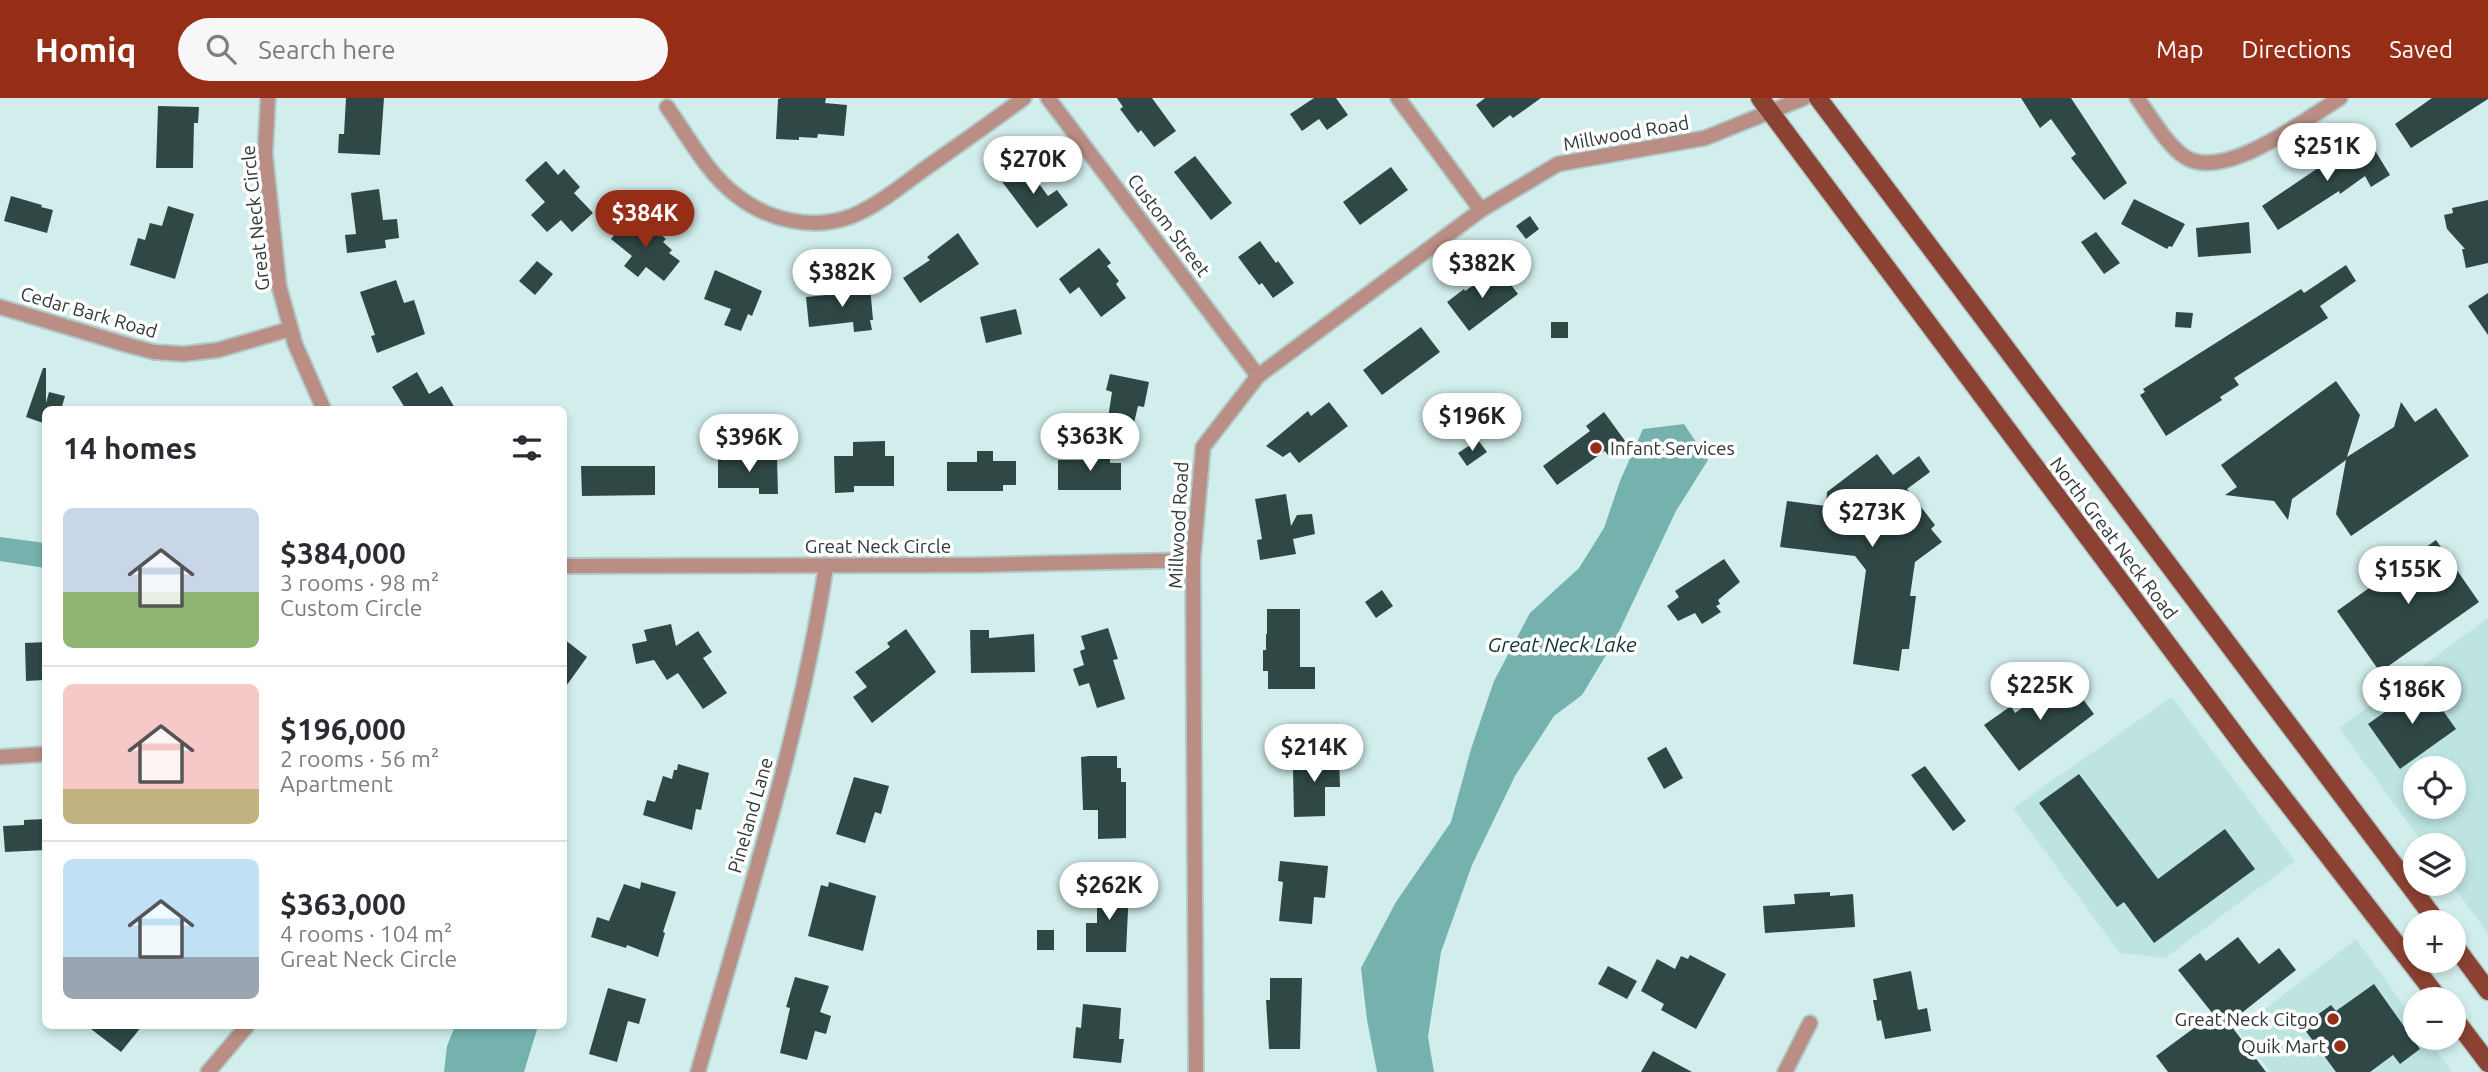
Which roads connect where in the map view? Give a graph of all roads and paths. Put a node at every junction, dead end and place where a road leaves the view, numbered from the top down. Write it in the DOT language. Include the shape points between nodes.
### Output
graph roads {
  1 [pos="268,98"];
  2 [pos="1024,98"];
  3 [pos="1048,98"];
  4 [pos="1398,98"];
  5 [pos="1804,98"];
  6 [pos="1818,98"];
  7 [pos="2137,98"];
  8 [pos="2340,98"];
  9 [pos="1765,105"];
  10 [pos="667,107"];
  11 [pos="1480,211"];
  12 [pos="0,307"];
  13 [pos="290,329"];
  14 [pos="1258,376"];
  15 [pos="322,406"];
  16 [pos="1193,560"];
  17 [pos="567,566"];
  18 [pos="826,566"];
  19 [pos="42,754"];
  20 [pos="0,757"];
  21 [pos="2428,910"];
  22 [pos="2466,961"];
  23 [pos="2430,987"];
  24 [pos="2488,991"];
  25 [pos="1810,1023"];
  26 [pos="244,1029"];
  27 [pos="2466,1034"];
  28 [pos="2488,1063"];
  29 [pos="208,1072"];
  30 [pos="698,1072"];
  31 [pos="1196,1072"];
  32 [pos="1785,1072"];
  1 -- 13 [label="street, Great Neck Circle" via="265,154 275,260"];
  2 -- 10 [label="street" via="883,199 852,216 828,222 780,218 735,195 715,175"];
  3 -- 14 [label="street, Custom Street"];
  4 -- 11 [label="street"];
  5 -- 9 [label="street, Millwood Road"];
  6 -- 21 [label="main road, North Great Neck Road"];
  7 -- 8 [label="street" via="2186,159 2218,163 2246,156"];
  9 -- 11 [label="street, Millwood Road" via="1706,138 1558,164"];
  9 -- 23 [label="main road, North Great Neck Road" via="2251,756"];
  11 -- 14 [label="street, Millwood Road"];
  12 -- 13 [label="street, Cedar Bark Road" via="154,352 218,350"];
  13 -- 15 [label="street, Great Neck Circle"];
  14 -- 16 [label="street, Millwood Road" via="1203,447"];
  16 -- 18 [label="street, Great Neck Circle"];
  16 -- 31 [label="street, Millwood Road"];
  17 -- 18 [label="street, Great Neck Circle"];
  18 -- 30 [label="street, Pineland Lane" via="798,712"];
  19 -- 20 [label="street"];
  22 -- 24 [label="main road"];
  25 -- 32 [label="street"];
  26 -- 29 [label="street"];
  27 -- 28 [label="main road"];
}
